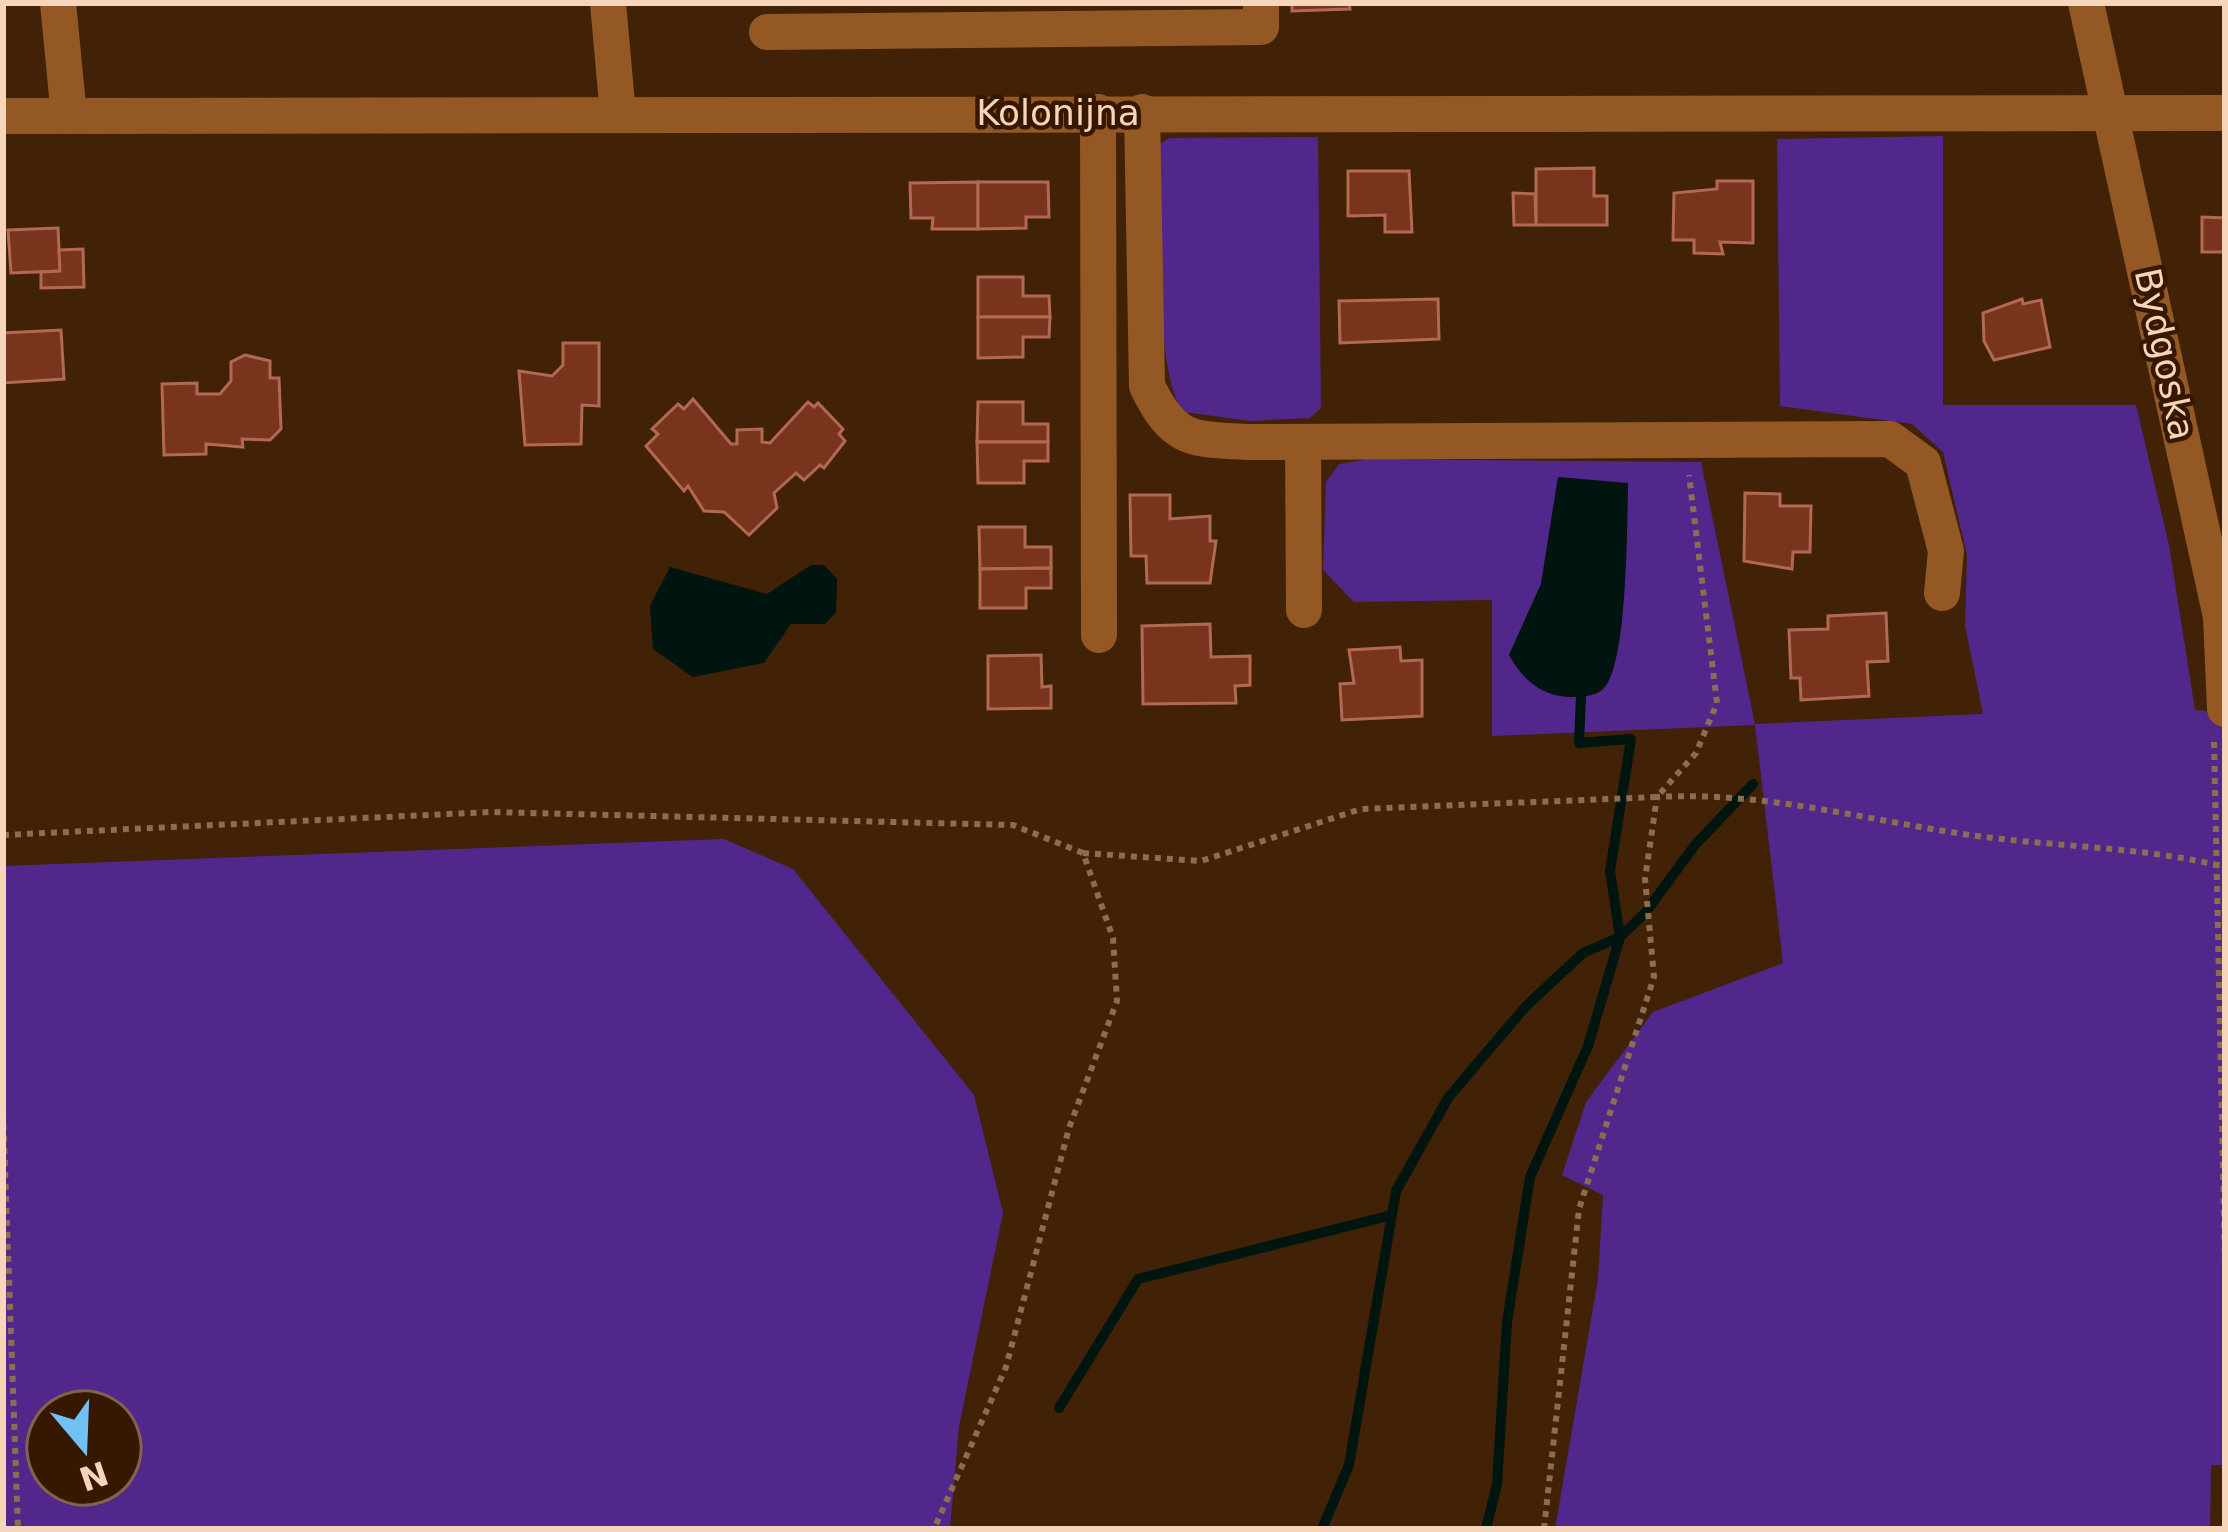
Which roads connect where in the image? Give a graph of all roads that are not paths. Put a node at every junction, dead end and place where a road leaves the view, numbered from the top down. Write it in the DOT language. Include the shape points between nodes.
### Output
graph roads {
  1 [pos="58,3"];
  2 [pos="608,3"];
  3 [pos="1262,3"];
  4 [pos="2086,3"];
  5 [pos="766,32"];
  6 [pos="1098,112"];
  7 [pos="1142,112"];
  8 [pos="2113,112"];
  9 [pos="2225,112"];
  10 [pos="618,115"];
  11 [pos="3,116"];
  12 [pos="69,116"];
  13 [pos="1303,442"];
  14 [pos="1942,593"];
  15 [pos="1304,610"];
  16 [pos="1100,634"];
  17 [pos="2219,718"];
  1 -- 12 [label="street"];
  2 -- 10 [label="street"];
  3 -- 5 [label="street" via="1262,27"];
  4 -- 8 [label="street, Bydgoska"];
  6 -- 7 [label="street, Kolonijna"];
  6 -- 10 [label="street, Kolonijna"];
  6 -- 16 [label="street"];
  7 -- 8 [label="street, Kolonijna"];
  7 -- 13 [label="street" via="1147,386 1165,423 1193,439"];
  8 -- 9 [label="street, Kolonijna"];
  8 -- 17 [label="street, Bydgoska" via="2221,617"];
  10 -- 12 [label="street, Kolonijna"];
  11 -- 12 [label="street, Kolonijna"];
  13 -- 14 [label="street" via="1890,439 1923,463 1946,551"];
  13 -- 15 [label="street"];
}
